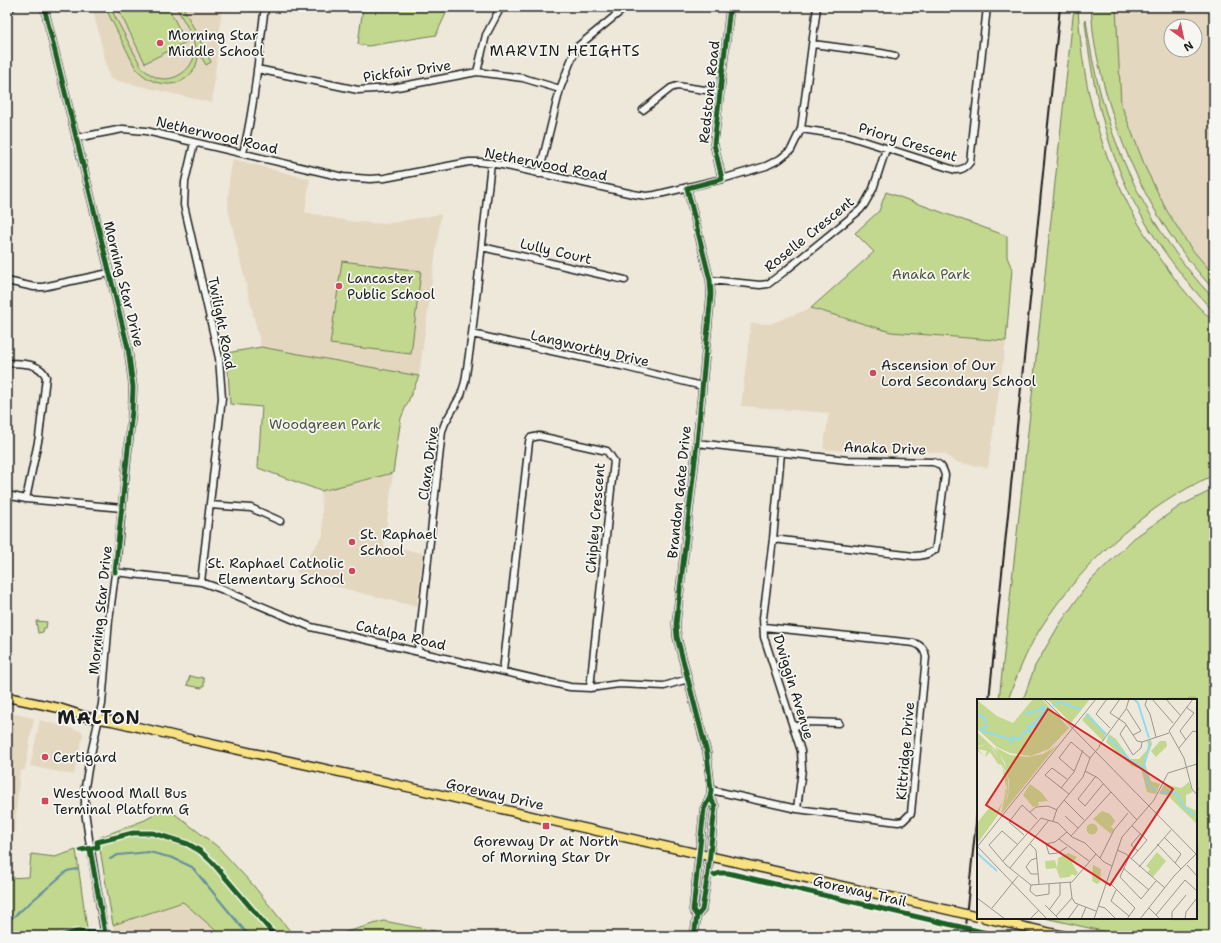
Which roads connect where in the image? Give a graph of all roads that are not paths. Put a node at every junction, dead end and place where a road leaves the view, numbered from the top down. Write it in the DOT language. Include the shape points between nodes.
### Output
graph roads {
  1 [pos="12,7"];
  2 [pos="44,7"];
  3 [pos="265,7"];
  4 [pos="501,7"];
  5 [pos="626,7"];
  6 [pos="730,7"];
  7 [pos="817,7"];
  8 [pos="987,7"];
  9 [pos="7,8"];
  10 [pos="813,44"];
  11 [pos="895,56"];
  12 [pos="257,69"];
  13 [pos="477,72"];
  14 [pos="560,89"];
  15 [pos="720,92"];
  16 [pos="644,110"];
  17 [pos="801,130"];
  18 [pos="76,138"];
  19 [pos="194,143"];
  20 [pos="886,149"];
  21 [pos="243,153"];
  22 [pos="491,163"];
  23 [pos="539,174"];
  24 [pos="722,179"];
  25 [pos="687,188"];
  26 [pos="482,247"];
  27 [pos="109,273"];
  28 [pos="625,280"];
  29 [pos="710,280"];
  30 [pos="7,281"];
  31 [pos="472,334"];
  32 [pos="7,363"];
  33 [pos="702,386"];
  34 [pos="697,443"];
  35 [pos="781,453"];
  36 [pos="7,495"];
  37 [pos="26,498"];
  38 [pos="210,505"];
  39 [pos="122,508"];
  40 [pos="280,521"];
  41 [pos="773,539"];
  42 [pos="115,572"];
  43 [pos="201,582"];
  44 [pos="764,627"];
  45 [pos="418,651"];
  46 [pos="503,671"];
  47 [pos="688,680"];
  48 [pos="590,688"];
  49 [pos="7,697"];
  50 [pos="99,718"];
  51 [pos="839,723"];
  52 [pos="793,727"];
  53 [pos="711,790"];
  54 [pos="710,797"];
  55 [pos="797,809"];
  56 [pos="699,853"];
  57 [pos="710,856"];
  58 [pos="697,916"];
  59 [pos="977,916"];
  60 [pos="990,919"];
  61 [pos="105,936"];
  62 [pos="694,936"];
  63 [pos="1065,936"];
  1 -- 9 [label="street"];
  2 -- 18 [label="street, Morning Star Drive"];
  3 -- 12 [label="street"];
  4 -- 13 [label="street" via="486,35"];
  5 -- 14 [label="street" via="577,47"];
  6 -- 15 [label="street, Redstone Road"];
  7 -- 10 [label="street, Netherwood Road"];
  8 -- 20 [label="street, Priory Crescent" via="970,162 961,170 955,170"];
  10 -- 11 [label="street"];
  10 -- 17 [label="street, Netherwood Road"];
  12 -- 13 [label="street, Pickfair Drive" via="358,90 392,88"];
  12 -- 21 [label="street"];
  13 -- 14 [label="street, Pickfair Drive" via="523,78"];
  14 -- 23 [label="street"];
  15 -- 16 [label="street" via="677,86"];
  15 -- 24 [label="street, Redstone Road" via="714,144"];
  17 -- 20 [label="street, Priory Crescent" via="848,136"];
  17 -- 24 [label="street, Netherwood Road" via="791,150 780,159 766,166"];
  18 -- 19 [label="street, Netherwood Road" via="123,129 146,131"];
  18 -- 27 [label="street, Morning Star Drive"];
  19 -- 21 [label="street, Netherwood Road"];
  19 -- 38 [label="street, Twilight Road" via="185,182 184,206 219,358 222,398"];
  20 -- 29 [label="street, Roselle Crescent" via="873,189 864,205 786,271 768,284 760,285"];
  21 -- 22 [label="street, Netherwood Road" via="343,177 370,179 469,162"];
  22 -- 23 [label="street, Netherwood Road"];
  22 -- 26 [label="street, Clara Drive"];
  23 -- 25 [label="street, Netherwood Road" via="646,196"];
  24 -- 25 [label="street, Netherwood Road"];
  25 -- 29 [label="street, Brandon Gate Drive"];
  26 -- 28 [label="street, Lully Court"];
  26 -- 31 [label="street, Clara Drive"];
  27 -- 30 [label="street" via="43,287"];
  27 -- 39 [label="street, Morning Star Drive" via="128,348 133,387"];
  29 -- 33 [label="street, Brandon Gate Drive" via="711,294"];
  31 -- 33 [label="street, Langworthy Drive"];
  31 -- 45 [label="street, Clara Drive" via="461,395 442,431"];
  32 -- 37 [label="street" via="37,366 46,377 39,437"];
  33 -- 34 [label="street, Brandon Gate Drive"];
  34 -- 35 [label="street, Anaka Drive"];
  34 -- 47 [label="street, Brandon Gate Drive" via="676,624"];
  35 -- 41 [label="street, Dwiggin Avenue"];
  35 -- 41 [label="street, Anaka Drive" via="846,460 933,462 940,464 945,475 936,545 930,554 914,556"];
  36 -- 37 [label="street"];
  37 -- 39 [label="street"];
  38 -- 40 [label="street" via="251,508"];
  38 -- 43 [label="street, Twilight Road"];
  39 -- 42 [label="street, Morning Star Drive"];
  41 -- 44 [label="street, Dwiggin Avenue"];
  42 -- 43 [label="street, Catalpa Road"];
  42 -- 50 [label="street, Morning Star Drive"];
  43 -- 45 [label="street, Catalpa Road" via="311,627"];
  44 -- 52 [label="street, Dwiggin Avenue" via="764,637"];
  44 -- 55 [label="street, Kittridge Drive" via="914,643 926,653 912,813 898,822"];
  45 -- 46 [label="street, Catalpa Road"];
  46 -- 48 [label="street, Catalpa Road" via="570,687"];
  46 -- 48 [label="street, Chipley Crescent" via="528,442 530,438 539,436 608,451 614,461"];
  47 -- 48 [label="street, Catalpa Road" via="664,686 619,684"];
  47 -- 53 [label="street, Brandon Gate Drive" via="707,753"];
  49 -- 50 [label="main road, Goreway Drive"];
  50 -- 56 [label="main road, Goreway Drive"];
  50 -- 61 [label="street, Morning Star Drive" via="87,772 85,795 89,839"];
  51 -- 52 [label="street" via="809,722"];
  52 -- 55 [label="street, Dwiggin Avenue" via="802,762"];
  53 -- 54 [label="street, Brandon Gate Drive"];
  53 -- 55 [label="street, Kittridge Drive"];
  54 -- 56 [label="street, Brandon Gate Drive" via="704,809"];
  54 -- 57 [label="street, Brandon Gate Drive" via="715,806"];
  56 -- 57 [label="main road, Goreway Drive"];
  56 -- 58 [label="street, Brandon Gate Drive" via="693,910"];
  57 -- 58 [label="street, Brandon Gate Drive" via="702,910"];
  57 -- 59 [label="main road, Goreway Drive, bridge"];
  58 -- 62 [label="street, Brandon Gate Drive"];
  60 -- 63 [label="main road"];
}
